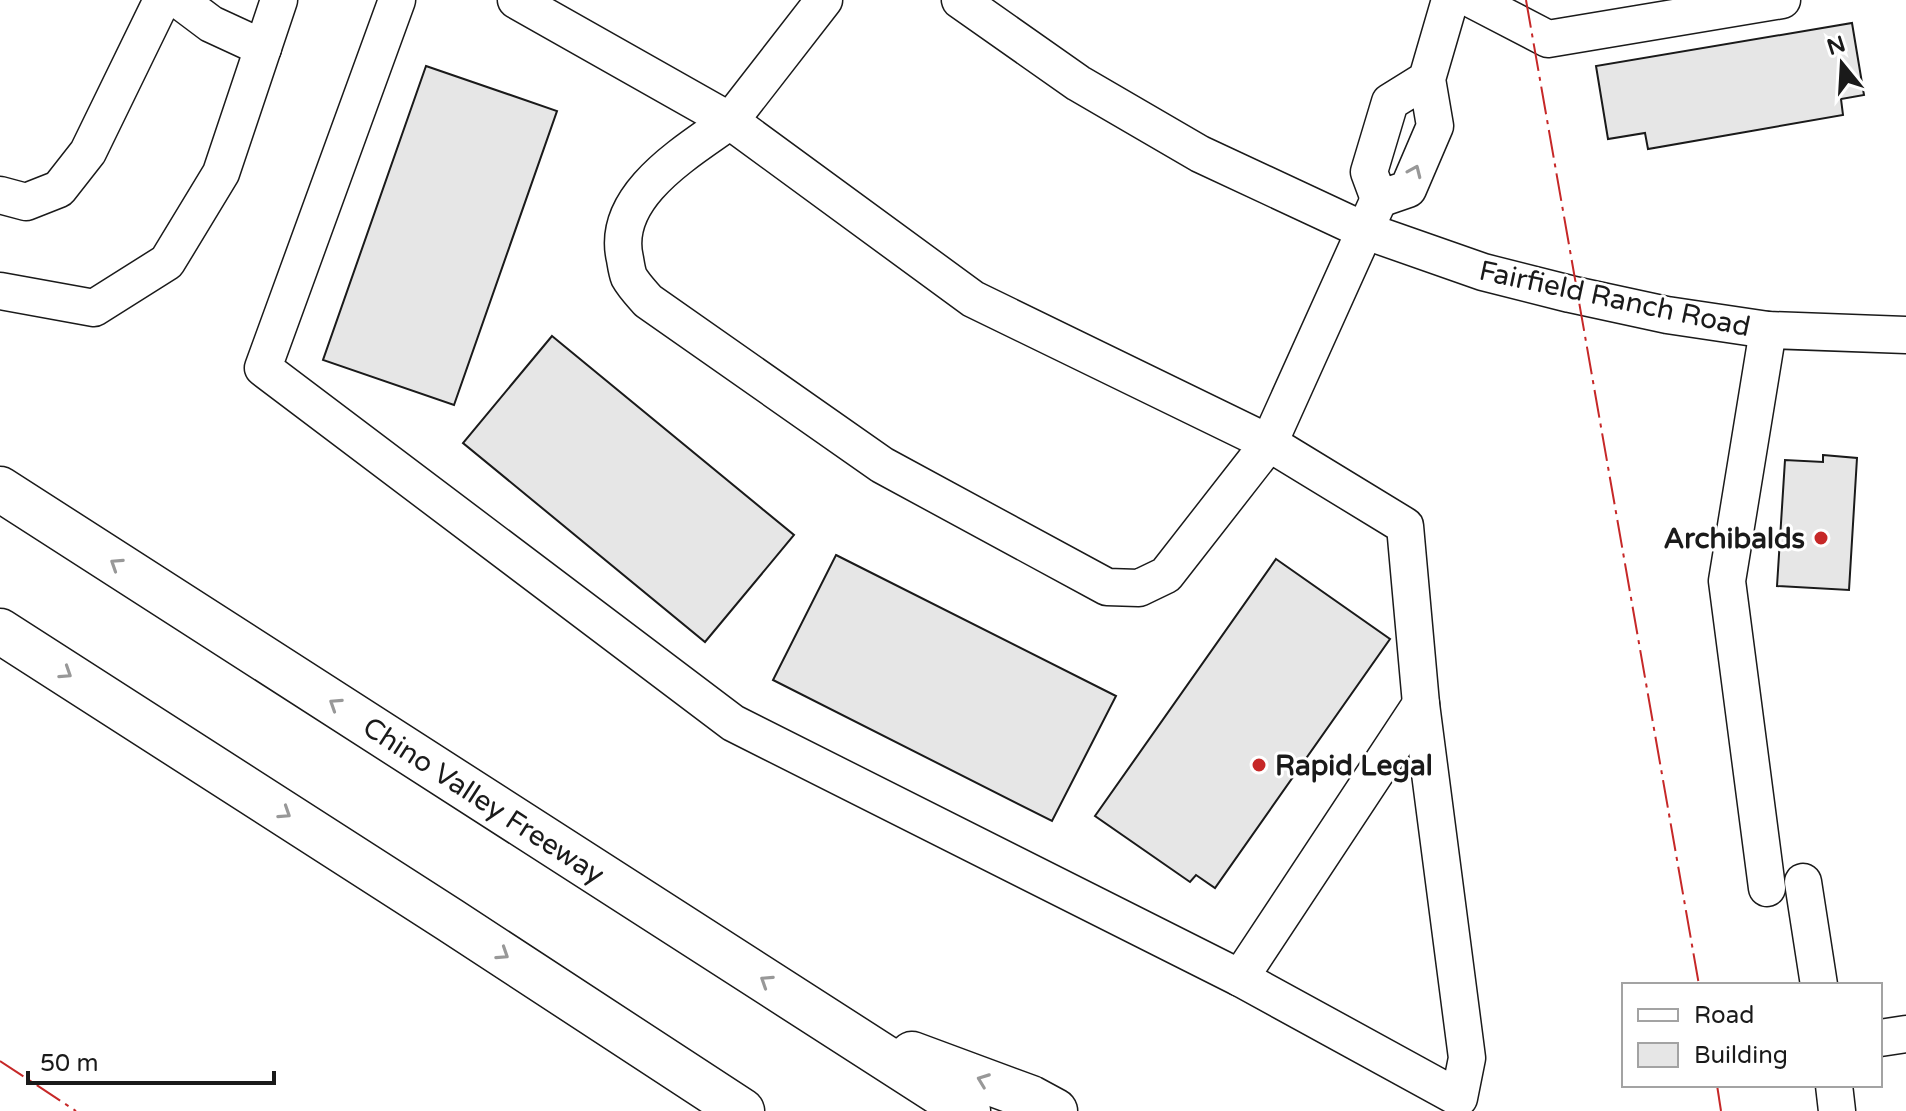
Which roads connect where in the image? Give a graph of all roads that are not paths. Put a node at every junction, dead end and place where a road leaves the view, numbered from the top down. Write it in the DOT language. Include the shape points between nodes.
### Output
graph roads {
  1 [pos="162,0"];
  2 [pos="179,0"];
  3 [pos="279,0"];
  4 [pos="397,0"];
  5 [pos="516,0"];
  6 [pos="824,0"];
  7 [pos="960,0"];
  8 [pos="1450,0"];
  9 [pos="1473,0"];
  10 [pos="1775,1"];
  11 [pos="263,48"];
  12 [pos="1427,79"];
  13 [pos="730,121"];
  14 [pos="0,195"];
  15 [pos="1371,214"];
  16 [pos="0,291"];
  17 [pos="1768,330"];
  18 [pos="1906,335"];
  19 [pos="1269,443"];
  20 [pos="0,489"];
  21 [pos="0,631"];
  22 [pos="1421,704"];
  23 [pos="1803,882"];
  24 [pos="1767,888"];
  25 [pos="1240,978"];
  26 [pos="1819,983"];
  27 [pos="831,1023"];
  28 [pos="1906,1034"];
  29 [pos="1882,1038"];
  30 [pos="1834,1087"];
  31 [pos="742,1111"];
  32 [pos="968,1111"];
  33 [pos="1055,1111"];
  34 [pos="1837,1111"];
  1 -- 14 [label="street" via="88,152 59,189 26,202"];
  2 -- 11 [label="street" via="211,24"];
  3 -- 11 [label="street"];
  4 -- 25 [label="street" via="263,368 733,723"];
  5 -- 13 [label="street"];
  6 -- 13 [label="street"];
  7 -- 15 [label="street, Fairfield Ranch Road" via="1078,83 1200,154"];
  8 -- 12 [label="street"];
  9 -- 10 [label="street" via="1548,39"];
  11 -- 16 [label="street" via="221,173 167,262 94,308"];
  12 -- 15 [label="street" via="1390,102 1369,172"];
  15 -- 12 [label="street, one-way" via="1408,189 1435,126"];
  13 -- 19 [label="street" via="973,299"];
  13 -- 19 [label="street" via="664,169 635,203 624,225 629,276 648,301 882,465 1107,587 1139,588 1166,575"];
  15 -- 17 [label="street, Fairfield Ranch Road" via="1483,272 1667,315"];
  15 -- 19 [label="street"];
  17 -- 18 [label="street, Fairfield Ranch Road"];
  17 -- 24 [label="street" via="1727,581"];
  19 -- 22 [label="street" via="1405,526"];
  27 -- 20 [label="highway, Chino Valley Freeway, one-way"];
  21 -- 31 [label="highway, one-way"];
  22 -- 25 [label="street"];
  22 -- 25 [label="street" via="1467,1058 1459,1098"];
  23 -- 26 [label="street"];
  27 -- 32 [label="highway, Chino Valley Freeway"];
  33 -- 27 [label="highway, one-way"];
  28 -- 29 [label="street"];
  30 -- 34 [label="street"];
}
